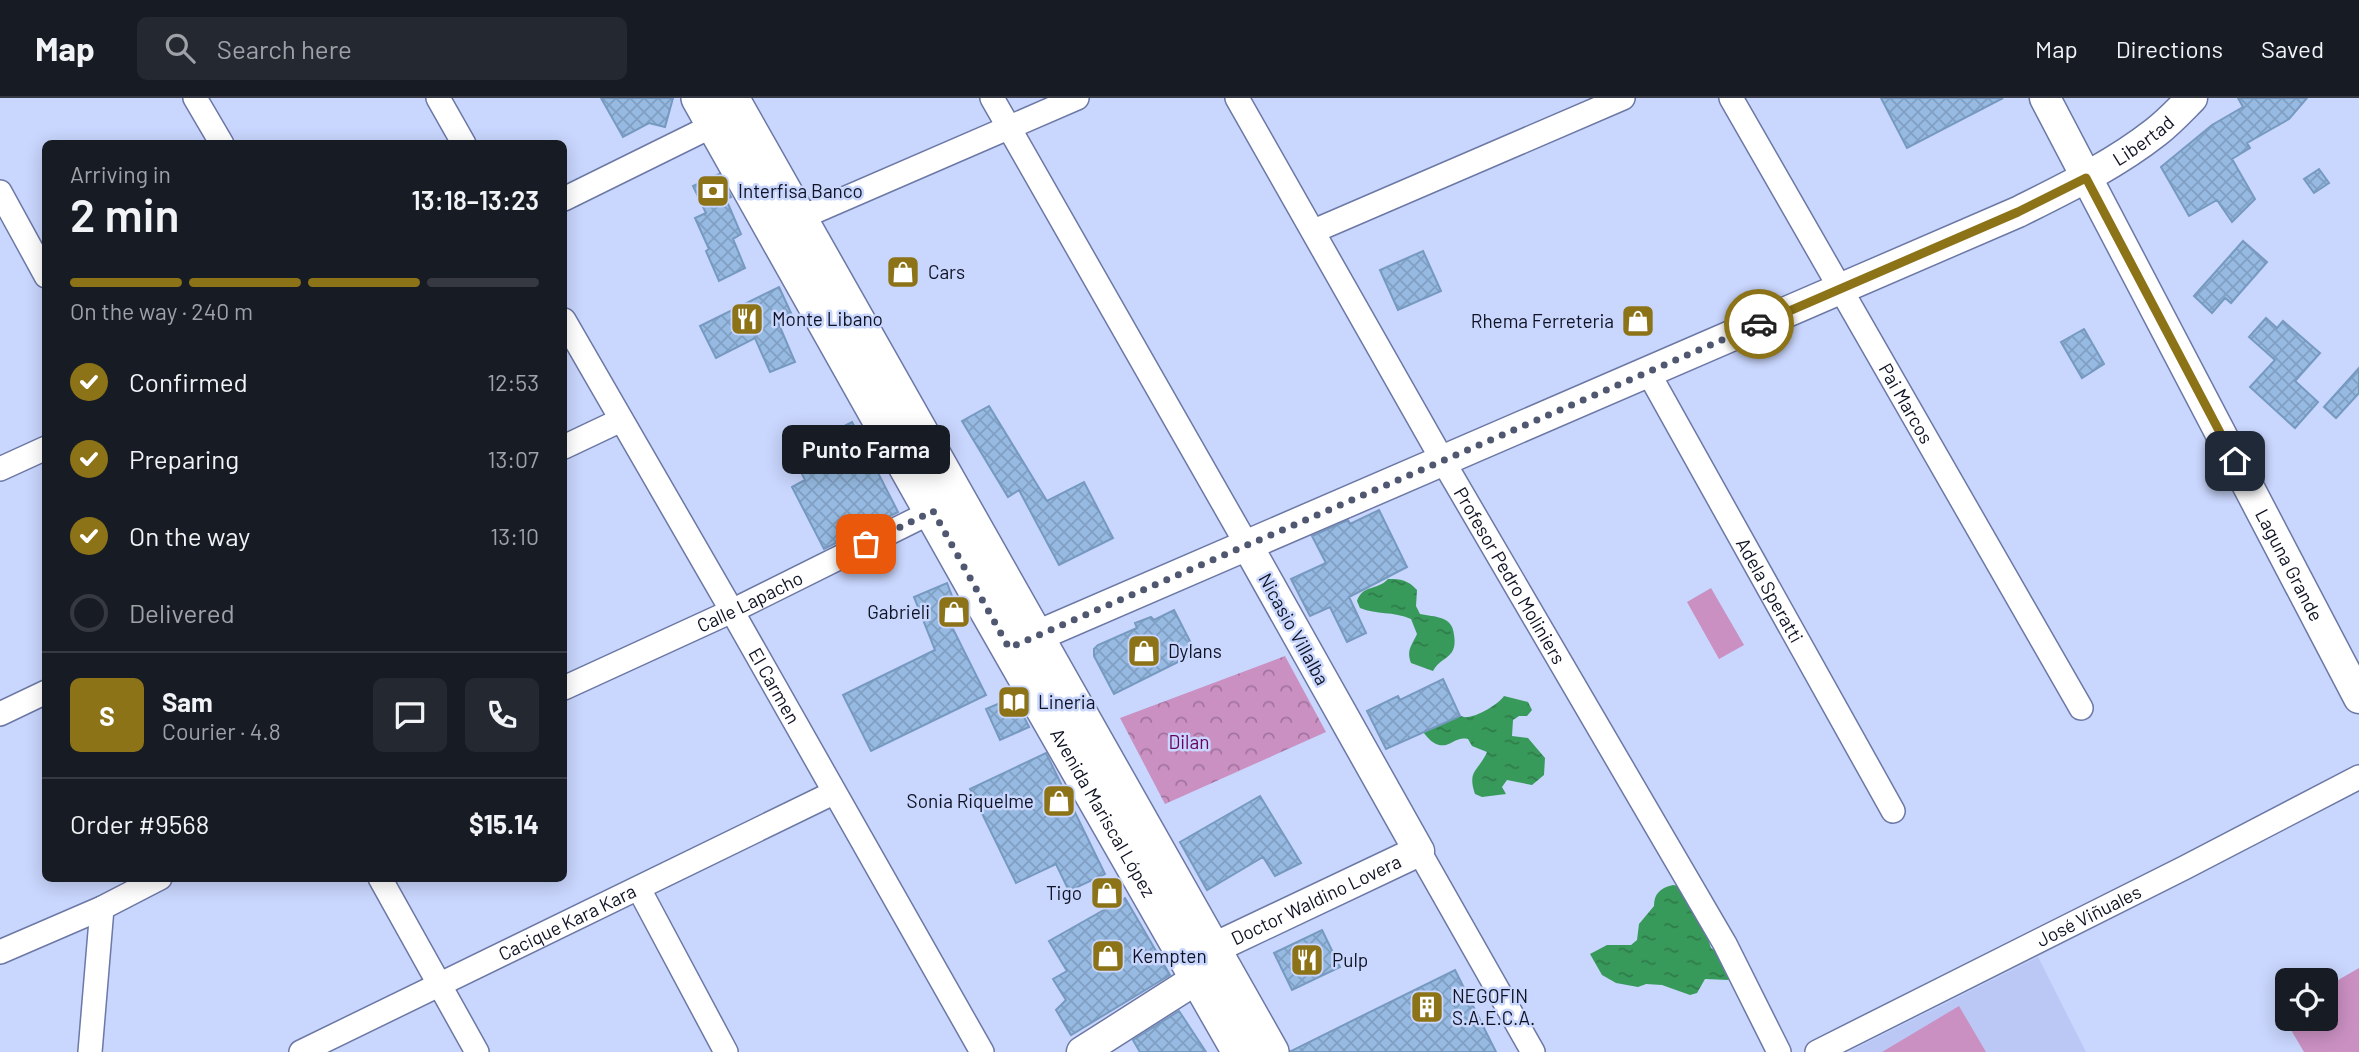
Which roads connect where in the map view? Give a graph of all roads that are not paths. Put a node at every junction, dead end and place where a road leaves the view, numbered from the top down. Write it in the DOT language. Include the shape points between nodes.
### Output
graph roads {
  1 [pos="195,98"];
  2 [pos="438,98"];
  3 [pos="992,98"];
  4 [pos="1077,98"];
  5 [pos="1237,98"];
  6 [pos="1623,98"];
  7 [pos="1731,98"];
  8 [pos="2045,98"];
  9 [pos="2193,98"];
  10 [pos="715,107"];
  11 [pos="1009,127"];
  12 [pos="220,140"];
  13 [pos="462,140"];
  14 [pos="2086,178"];
  15 [pos="0,191"];
  16 [pos="567,197"];
  17 [pos="786,224"];
  18 [pos="1314,231"];
  19 [pos="42,269"];
  20 [pos="1840,289"];
  21 [pos="567,325"];
  22 [pos="1648,372"];
  23 [pos="621,420"];
  24 [pos="567,446"];
  25 [pos="42,449"];
  26 [pos="1443,461"];
  27 [pos="0,469"];
  28 [pos="933,511"];
  29 [pos="1247,545"];
  30 [pos="732,611"];
  31 [pos="1022,642"];
  32 [pos="567,687"];
  33 [pos="42,694"];
  34 [pos="2359,698"];
  35 [pos="2081,708"];
  36 [pos="0,714"];
  37 [pos="2359,777"];
  38 [pos="833,793"];
  39 [pos="1893,811"];
  40 [pos="1419,851"];
  41 [pos="152,882"];
  42 [pos="382,882"];
  43 [pos="639,889"];
  44 [pos="102,908"];
  45 [pos="0,952"];
  46 [pos="1204,966"];
  47 [pos="438,985"];
  48 [pos="90,1052"];
  49 [pos="301,1052"];
  50 [pos="477,1052"];
  51 [pos="726,1052"];
  52 [pos="982,1052"];
  53 [pos="1082,1052"];
  54 [pos="1240,1052"];
  55 [pos="1271,1052"];
  56 [pos="1532,1052"];
  57 [pos="1779,1052"];
  58 [pos="1817,1052"];
  1 -- 12 [label="street"];
  2 -- 13 [label="street"];
  3 -- 11 [label="street, Nicasio Villalba"];
  4 -- 11 [label="street"];
  5 -- 18 [label="street, Profesor Pedro Moliniers"];
  6 -- 18 [label="street"];
  7 -- 20 [label="street, Pai Marcos"];
  8 -- 14 [label="main road, Laguna Grande"];
  9 -- 14 [label="main road, Libertad" via="2158,131"];
  10 -- 16 [label="street"];
  10 -- 17 [label="highway, Avenida Mariscal López"];
  11 -- 17 [label="street"];
  11 -- 29 [label="street, Nicasio Villalba"];
  14 -- 20 [label="main road, Libertad"];
  14 -- 34 [label="main road, Laguna Grande"];
  15 -- 19 [label="street"];
  17 -- 28 [label="highway, Avenida Mariscal López"];
  17 -- 31 [label="highway, Avenida Mariscal López"];
  18 -- 26 [label="street, Profesor Pedro Moliniers"];
  20 -- 22 [label="main road, Libertad"];
  20 -- 35 [label="street, Pai Marcos"];
  21 -- 23 [label="street, El Carmen"];
  22 -- 26 [label="main road, Libertad"];
  22 -- 39 [label="street, Adela Speratti"];
  23 -- 24 [label="street"];
  23 -- 30 [label="street, El Carmen"];
  25 -- 27 [label="street"];
  26 -- 29 [label="main road, Libertad"];
  26 -- 57 [label="street, Profesor Pedro Moliniers" via="1725,944"];
  28 -- 30 [label="street, Calle Lapacho"];
  28 -- 31 [label="highway, Avenida Mariscal López"];
  29 -- 31 [label="main road, Libertad"];
  29 -- 40 [label="main road, Nicasio Villalba"];
  30 -- 32 [label="street, Calle Lapacho"];
  30 -- 38 [label="street, El Carmen"];
  31 -- 46 [label="highway, Avenida Mariscal López"];
  33 -- 36 [label="street"];
  37 -- 58 [label="street, José Viñuales"];
  38 -- 43 [label="street, Cacique Kara Kara"];
  38 -- 52 [label="street, El Carmen"];
  40 -- 46 [label="main road, Doctor Waldino Lovera"];
  40 -- 56 [label="street, Nicasio Villalba"];
  41 -- 44 [label="street"];
  42 -- 47 [label="street"];
  43 -- 47 [label="street, Cacique Kara Kara"];
  43 -- 51 [label="street"];
  44 -- 45 [label="street"];
  44 -- 48 [label="street"];
  46 -- 53 [label="main road, Doctor Waldino Lovera"];
  46 -- 54 [label="highway, Avenida Mariscal López"];
  46 -- 55 [label="highway, Avenida Mariscal López"];
  47 -- 49 [label="street, Cacique Kara Kara"];
  47 -- 50 [label="street"];
}
